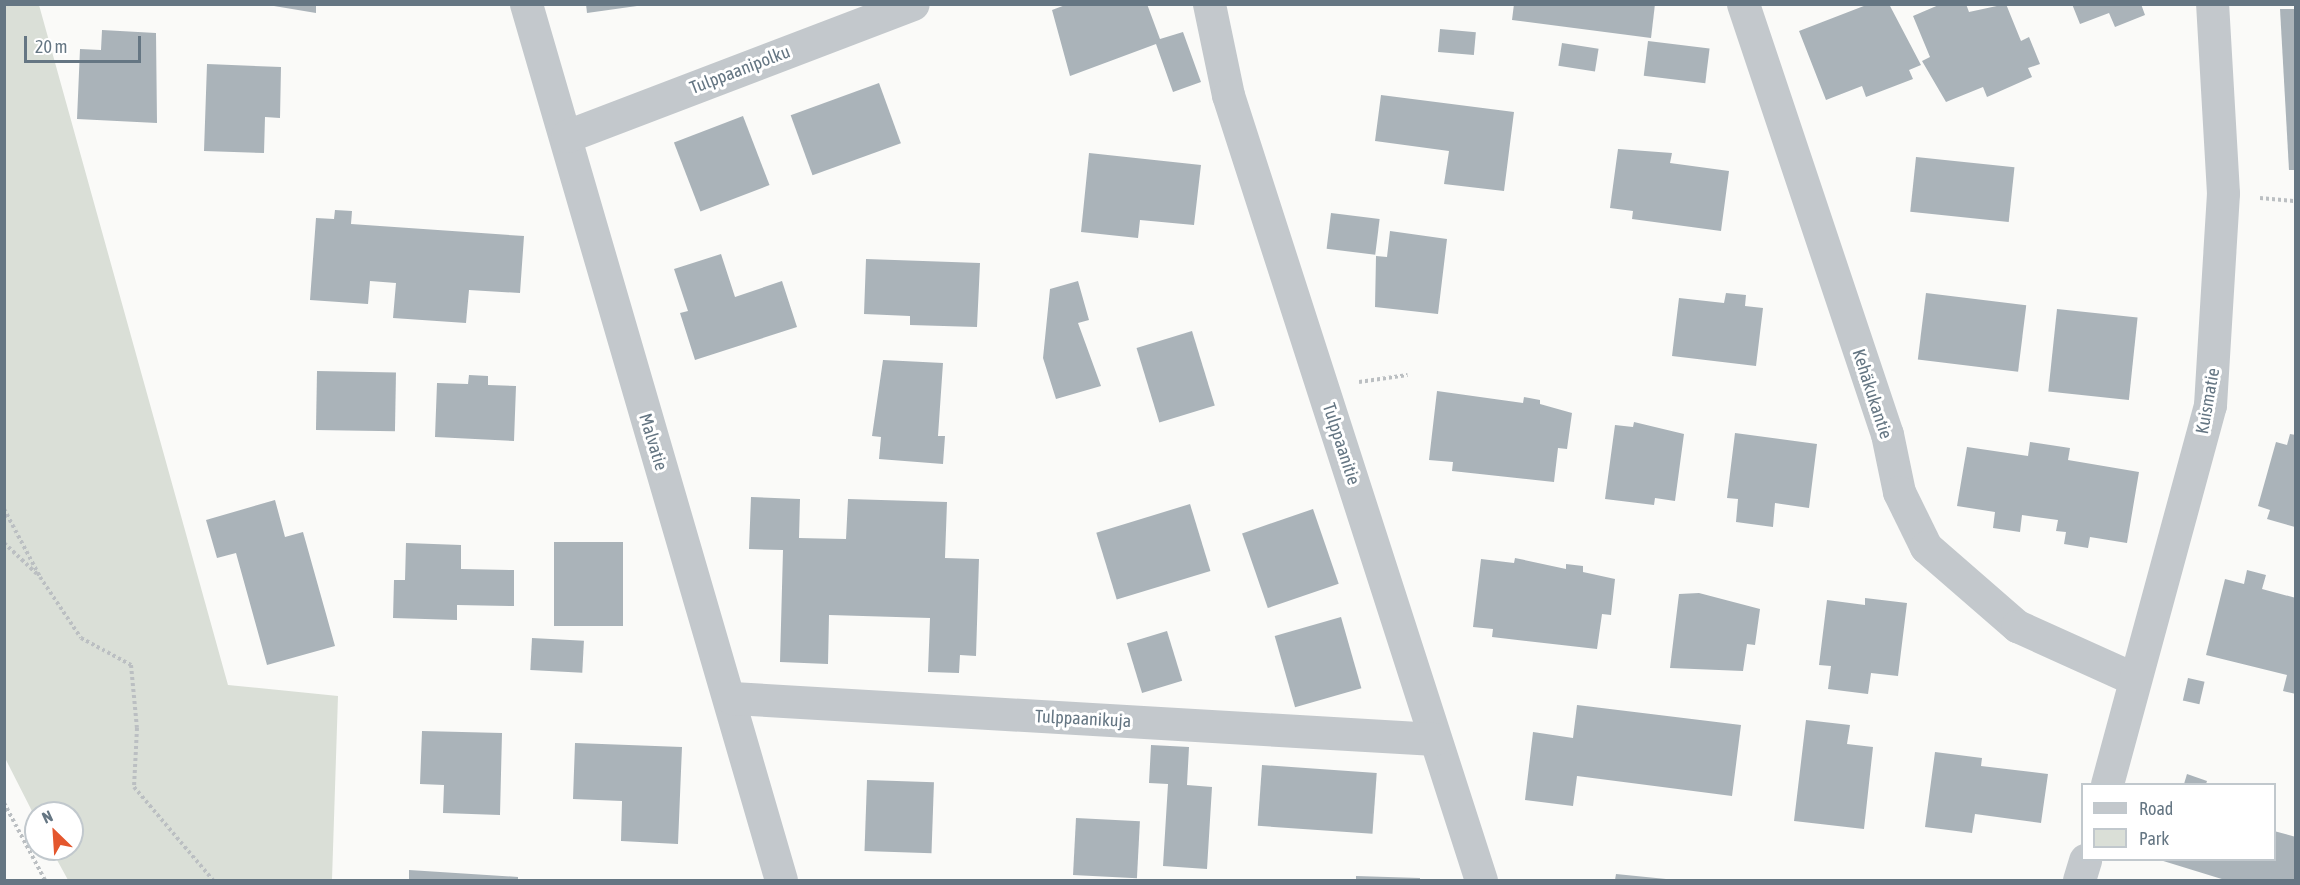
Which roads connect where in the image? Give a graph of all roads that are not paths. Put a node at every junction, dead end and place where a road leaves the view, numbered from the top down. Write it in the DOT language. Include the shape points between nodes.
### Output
graph roads {
  1 [pos="526,4"];
  2 [pos="913,4"];
  3 [pos="1209,4"];
  4 [pos="1743,4"];
  5 [pos="2212,4"];
  6 [pos="567,136"];
  7 [pos="2132,678"];
  8 [pos="732,698"];
  9 [pos="1435,739"];
  10 [pos="2107,783"];
  11 [pos="2085,861"];
  12 [pos="781,880"];
  13 [pos="1481,880"];
  14 [pos="2079,880"];
  1 -- 6 [label="street, Malvatie"];
  2 -- 6 [label="street, Tulppaanipolku"];
  3 -- 9 [label="street, Tulppaanitie" via="1228,95"];
  4 -- 7 [label="street, Kehäkukantie" via="1887,434 1899,492 1926,547 2017,626"];
  5 -- 7 [label="street, Kuismatie" via="2223,193 2210,405 2182,519"];
  6 -- 8 [label="street, Malvatie" via="633,380"];
  7 -- 10 [label="street, Kuismatie"];
  8 -- 9 [label="street, Tulppaanikuja"];
  8 -- 12 [label="street, Malvatie"];
  9 -- 13 [label="street, Tulppaanitie"];
  11 -- 14 [label="street"];
}
